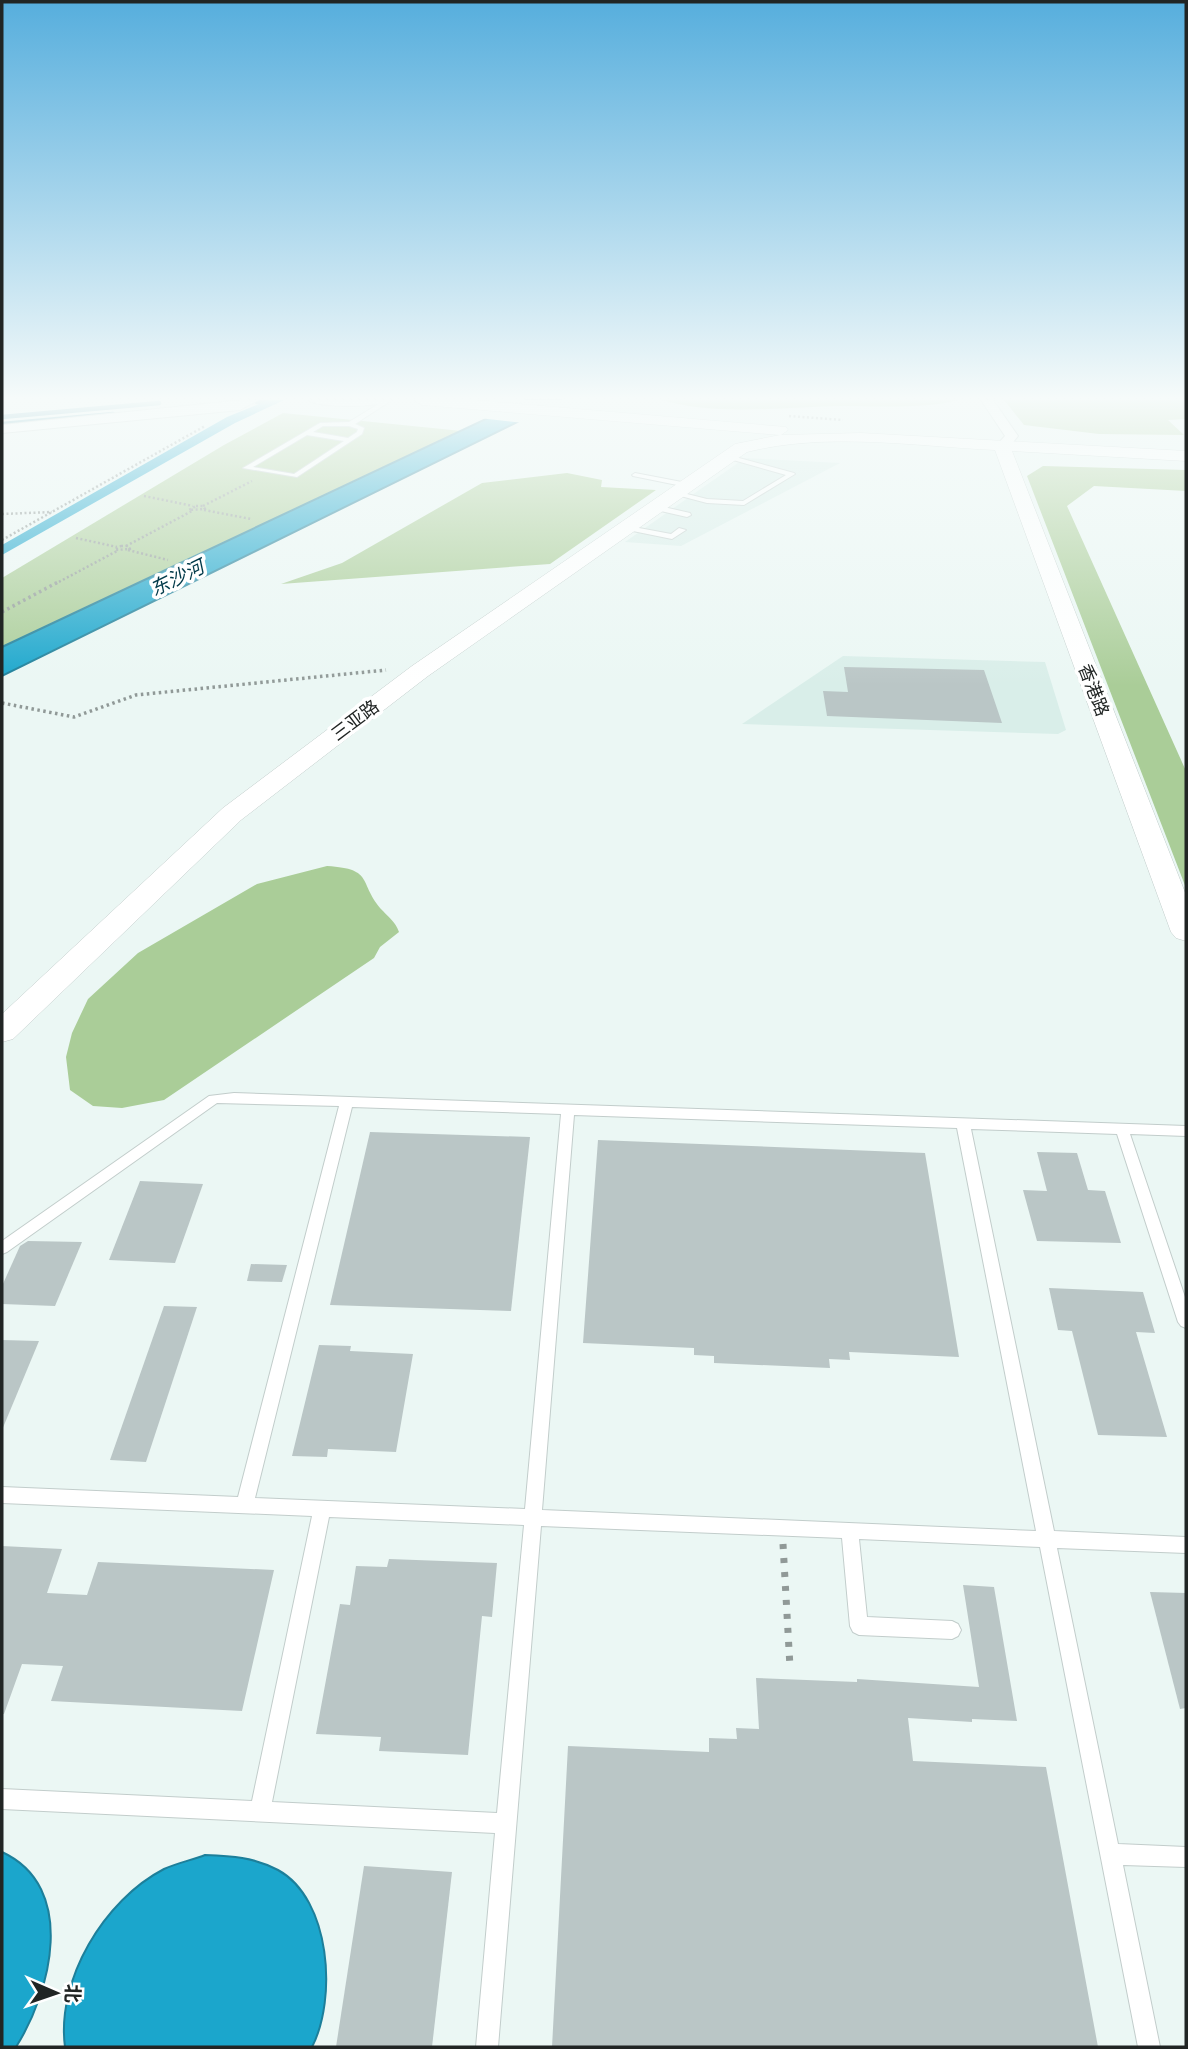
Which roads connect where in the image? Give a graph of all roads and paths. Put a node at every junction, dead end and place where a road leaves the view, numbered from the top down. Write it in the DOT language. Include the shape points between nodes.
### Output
graph roads {
  1 [pos="81,496"];
  2 [pos="144,496"];
  3 [pos="671,496"];
  4 [pos="695,496"];
  5 [pos="756,496"];
  6 [pos="1027,496"];
  7 [pos="193,506"];
  8 [pos="655,507"];
  9 [pos="204,510"];
  10 [pos="192,511"];
  11 [pos="52,512"];
  12 [pos="2,514"];
  13 [pos="687,515"];
  14 [pos="251,519"];
  15 [pos="626,527"];
  16 [pos="682,530"];
  17 [pos="76,538"];
  18 [pos="2,540"];
  19 [pos="127,548"];
  20 [pos="117,549"];
  21 [pos="168,560"];
  22 [pos="2,612"];
  23 [pos="420,671"];
  24 [pos="2,703"];
  25 [pos="1186,932"];
  26 [pos="2,1032"];
  27 [pos="347,1102"];
  28 [pos="568,1110"];
  29 [pos="962,1124"];
  30 [pos="1122,1129"];
  31 [pos="1186,1131"];
  32 [pos="2,1248"];
  33 [pos="1186,1322"];
  34 [pos="2,1494"];
  35 [pos="244,1506"];
  36 [pos="322,1509"];
  37 [pos="533,1519"];
  38 [pos="782,1529"];
  39 [pos="850,1532"];
  40 [pos="1047,1540"];
  41 [pos="1186,1545"];
  42 [pos="952,1630"];
  43 [pos="790,1667"];
  44 [pos="2,1799"];
  45 [pos="260,1811"];
  46 [pos="506,1823"];
  47 [pos="1110,1854"];
  48 [pos="1186,1857"];
  49 [pos="487,2047"];
  50 [pos="1149,2047"];
  1 -- 11 [label="path"];
  2 -- 7 [label="path"];
  3 -- 8 [label="street, 三亚路"];
  4 -- 5 [label="lane" via="707,501 744,503"];
  6 -- 25 [label="street, 香港路"];
  7 -- 9 [label="path"];
  7 -- 10 [label="path"];
  8 -- 13 [label="lane"];
  8 -- 15 [label="street, 三亚路"];
  9 -- 10 [label="path"];
  9 -- 14 [label="path"];
  10 -- 19 [label="path"];
  11 -- 12 [label="path"];
  11 -- 18 [label="path"];
  15 -- 16 [label="lane" via="672,537"];
  15 -- 23 [label="street, 三亚路"];
  17 -- 20 [label="path"];
  19 -- 20 [label="path"];
  19 -- 21 [label="path"];
  20 -- 22 [label="path"];
  23 -- 24 [label="path" via="390,670 136,695 74,717"];
  23 -- 26 [label="street, 三亚路" via="232,814"];
  27 -- 28 [label="lane"];
  27 -- 32 [label="lane" via="214,1100"];
  27 -- 35 [label="lane"];
  28 -- 29 [label="lane"];
  28 -- 37 [label="lane"];
  29 -- 30 [label="lane"];
  29 -- 40 [label="lane"];
  30 -- 31 [label="lane"];
  30 -- 33 [label="lane"];
  34 -- 35 [label="lane"];
  35 -- 36 [label="lane"];
  36 -- 37 [label="lane"];
  36 -- 45 [label="lane"];
  37 -- 38 [label="lane"];
  37 -- 46 [label="lane"];
  38 -- 39 [label="lane"];
  38 -- 43 [label="path"];
  39 -- 40 [label="lane"];
  39 -- 42 [label="lane" via="859,1626"];
  40 -- 41 [label="lane"];
  40 -- 47 [label="lane"];
  44 -- 45 [label="lane"];
  45 -- 46 [label="lane"];
  46 -- 49 [label="lane"];
  47 -- 48 [label="lane"];
  47 -- 50 [label="lane"];
}
